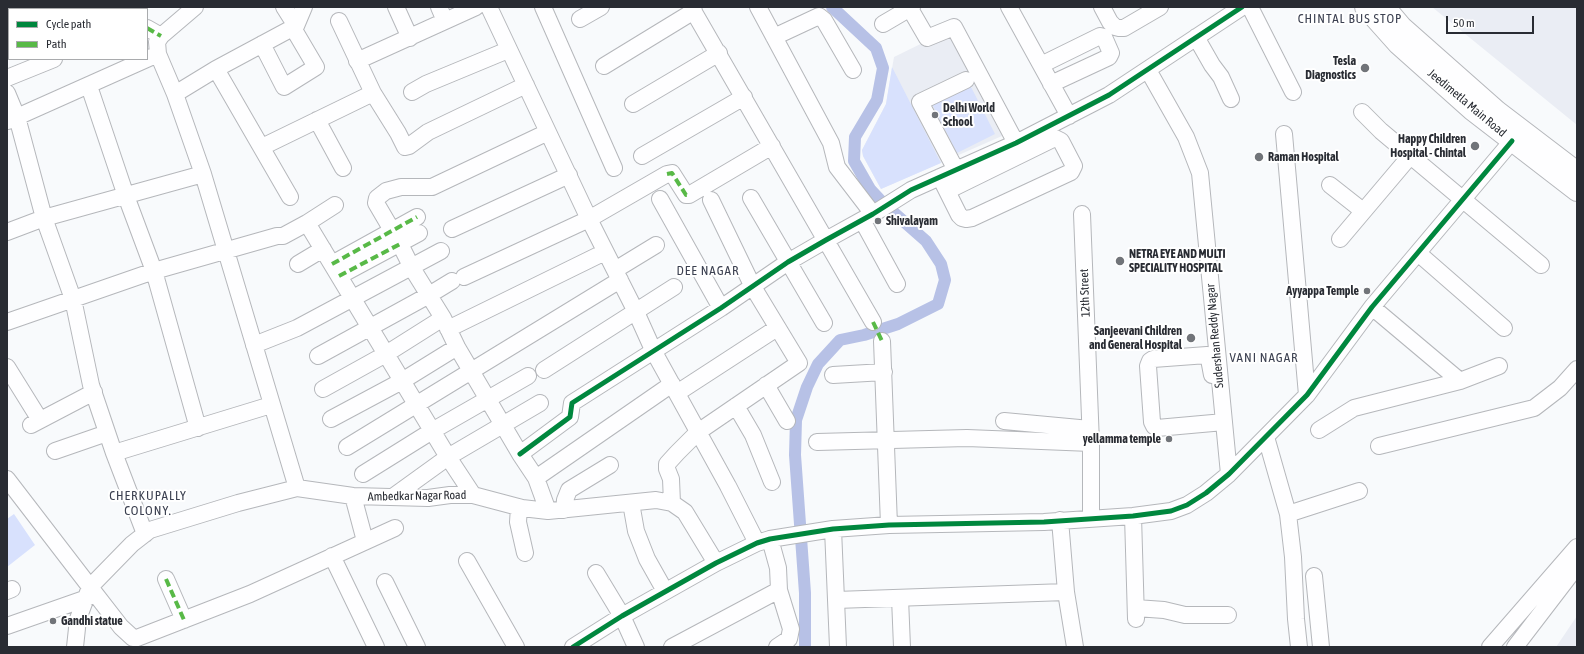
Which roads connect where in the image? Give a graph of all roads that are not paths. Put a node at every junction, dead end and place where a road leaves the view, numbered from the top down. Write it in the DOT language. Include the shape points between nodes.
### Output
graph roads {
  1 [pos="195,7"];
  2 [pos="284,7"];
  3 [pos="304,7"];
  4 [pos="396,7"];
  5 [pos="476,7"];
  6 [pos="489,7"];
  7 [pos="543,7"];
  8 [pos="601,7"];
  9 [pos="758,7"];
  10 [pos="1009,7"];
  11 [pos="1102,7"];
  12 [pos="1160,7"];
  13 [pos="1242,7"];
  14 [pos="1250,7"];
  15 [pos="1365,7"];
  16 [pos="1385,7"];
  17 [pos="1396,7"];
  18 [pos="910,8"];
  19 [pos="692,9"];
  20 [pos="1225,11"];
  21 [pos="442,14"];
  22 [pos="580,19"];
  23 [pos="339,21"];
  24 [pos="883,24"];
  25 [pos="295,27"];
  26 [pos="148,29"];
  27 [pos="161,36"];
  28 [pos="774,37"];
  29 [pos="1196,37"];
  30 [pos="410,38"];
  31 [pos="262,44"];
  32 [pos="508,50"];
  33 [pos="718,53"];
  34 [pos="158,54"];
  35 [pos="1432,54"];
  36 [pos="148,59"];
  37 [pos="52,60"];
  38 [pos="145,60"];
  39 [pos="357,61"];
  40 [pos="1040,65"];
  41 [pos="604,66"];
  42 [pos="216,69"];
  43 [pos="853,70"];
  44 [pos="1148,70"];
  45 [pos="7,78"];
  46 [pos="966,80"];
  47 [pos="1051,84"];
  48 [pos="526,85"];
  49 [pos="89,86"];
  50 [pos="412,92"];
  51 [pos="1293,92"];
  52 [pos="7,93"];
  53 [pos="373,93"];
  54 [pos="175,94"];
  55 [pos="744,97"];
  56 [pos="1231,99"];
  57 [pos="633,104"];
  58 [pos="1362,112"];
  59 [pos="1068,116"];
  60 [pos="12,119"];
  61 [pos="316,120"];
  62 [pos="548,132"];
  63 [pos="1284,134"];
  64 [pos="1512,141"];
  65 [pos="1016,143"];
  66 [pos="772,146"];
  67 [pos="262,147"];
  68 [pos="1411,155"];
  69 [pos="642,156"];
  70 [pos="343,168"];
  71 [pos="614,168"];
  72 [pos="956,170"];
  73 [pos="1577,172"];
  74 [pos="203,174"];
  75 [pos="569,175"];
  76 [pos="940,177"];
  77 [pos="1330,185"];
  78 [pos="947,191"];
  79 [pos="1577,191"];
  80 [pos="126,196"];
  81 [pos="290,197"];
  82 [pos="751,198"];
  83 [pos="660,199"];
  84 [pos="711,200"];
  85 [pos="1463,200"];
  86 [pos="335,205"];
  87 [pos="1363,211"];
  88 [pos="1082,214"];
  89 [pos="417,217"];
  90 [pos="44,218"];
  91 [pos="589,218"];
  92 [pos="867,218"];
  93 [pos="307,223"];
  94 [pos="452,229"];
  95 [pos="7,232"];
  96 [pos="419,233"];
  97 [pos="396,237"];
  98 [pos="1340,239"];
  99 [pos="826,240"];
  100 [pos="656,246"];
  101 [pos="323,249"];
  102 [pos="227,251"];
  103 [pos="441,251"];
  104 [pos="605,252"];
  105 [pos="1418,254"];
  106 [pos="788,262"];
  107 [pos="298,264"];
  108 [pos="1541,266"];
  109 [pos="412,268"];
  110 [pos="336,270"];
  111 [pos="154,271"];
  112 [pos="618,275"];
  113 [pos="897,284"];
  114 [pos="674,287"];
  115 [pos="753,287"];
  116 [pos="429,295"];
  117 [pos="352,298"];
  118 [pos="73,299"];
  119 [pos="1372,307"];
  120 [pos="721,308"];
  121 [pos="636,312"];
  122 [pos="7,322"];
  123 [pos="873,322"];
  124 [pos="824,323"];
  125 [pos="445,324"];
  126 [pos="370,328"];
  127 [pos="777,328"];
  128 [pos="1504,328"];
  129 [pos="882,341"];
  130 [pos="254,344"];
  131 [pos="457,347"];
  132 [pos="654,352"];
  133 [pos="386,354"];
  134 [pos="318,356"];
  135 [pos="1499,366"];
  136 [pos="7,367"];
  137 [pos="1577,368"];
  138 [pos="472,370"];
  139 [pos="544,370"];
  140 [pos="884,372"];
  141 [pos="834,375"];
  142 [pos="528,376"];
  143 [pos="402,381"];
  144 [pos="1460,381"];
  145 [pos="766,385"];
  146 [pos="323,389"];
  147 [pos="674,389"];
  148 [pos="94,392"];
  149 [pos="1307,394"];
  150 [pos="488,400"];
  151 [pos="540,403"];
  152 [pos="271,405"];
  153 [pos="416,405"];
  154 [pos="736,406"];
  155 [pos="1219,414"];
  156 [pos="331,419"];
  157 [pos="787,421"];
  158 [pos="1004,422"];
  159 [pos="503,425"];
  160 [pos="198,428"];
  161 [pos="1319,430"];
  162 [pos="432,431"];
  163 [pos="698,432"];
  164 [pos="107,433"];
  165 [pos="1090,436"];
  166 [pos="1266,437"];
  167 [pos="887,440"];
  168 [pos="817,442"];
  169 [pos="1378,446"];
  170 [pos="347,447"];
  171 [pos="55,451"];
  172 [pos="114,453"];
  173 [pos="520,454"];
  174 [pos="448,457"];
  175 [pos="610,465"];
  176 [pos="363,474"];
  177 [pos="1229,474"];
  178 [pos="536,478"];
  179 [pos="7,479"];
  180 [pos="772,482"];
  181 [pos="297,488"];
  182 [pos="1359,491"];
  183 [pos="473,495"];
  184 [pos="353,496"];
  185 [pos="394,496"];
  186 [pos="631,502"];
  187 [pos="672,503"];
  188 [pos="519,507"];
  189 [pos="556,511"];
  190 [pos="1288,514"];
  191 [pos="1132,516"];
  192 [pos="1091,518"];
  193 [pos="1060,520"];
  194 [pos="889,525"];
  195 [pos="394,528"];
  196 [pos="833,529"];
  197 [pos="145,534"];
  198 [pos="764,541"];
  199 [pos="365,542"];
  200 [pos="1577,547"];
  201 [pos="525,553"];
  202 [pos="332,556"];
  203 [pos="467,561"];
  204 [pos="716,563"];
  205 [pos="1577,566"];
  206 [pos="596,573"];
  207 [pos="1314,576"];
  208 [pos="166,579"];
  209 [pos="385,582"];
  210 [pos="779,590"];
  211 [pos="665,591"];
  212 [pos="1066,592"];
  213 [pos="88,593"];
  214 [pos="900,598"];
  215 [pos="836,600"];
  216 [pos="1228,615"];
  217 [pos="622,616"];
  218 [pos="184,620"];
  219 [pos="7,626"];
  220 [pos="75,647"];
  221 [pos="376,647"];
  222 [pos="418,647"];
  223 [pos="516,647"];
  224 [pos="573,647"];
  225 [pos="636,647"];
  226 [pos="672,647"];
  227 [pos="777,647"];
  228 [pos="838,647"];
  229 [pos="902,647"];
  230 [pos="1075,647"];
  231 [pos="1299,647"];
  232 [pos="1321,647"];
  233 [pos="1490,647"];
  234 [pos="1515,647"];
  1 -- 27 [label="street"];
  2 -- 25 [label="street"];
  3 -- 25 [label="street"];
  4 -- 30 [label="street"];
  5 -- 21 [label="street"];
  6 -- 32 [label="street"];
  7 -- 71 [label="street"];
  8 -- 22 [label="street"];
  9 -- 28 [label="street"];
  10 -- 40 [label="street"];
  11 -- 12 [label="street" via="1115,27 1124,28"];
  13 -- 20 [label="street"];
  14 -- 51 [label="street"];
  15 -- 64 [label="main road, Jeedimetla Main Road" via="1398,44 1472,110"];
  16 -- 35 [label="main road, Jeedimetla Main Road" via="1402,27"];
  17 -- 35 [label="street" via="1421,33"];
  18 -- 24 [label="street"];
  18 -- 65 [label="street" via="927,38 954,26"];
  19 -- 33 [label="street"];
  19 -- 41 [label="street"];
  20 -- 29 [label="street"];
  21 -- 30 [label="street"];
  23 -- 39 [label="street"];
  25 -- 31 [label="street"];
  25 -- 31 [label="street" via="316,67 284,87"];
  26 -- 27 [label="street"];
  27 -- 34 [label="street" via="157,42"];
  28 -- 43 [label="street" via="819,16 824,20"];
  28 -- 92 [label="street" via="831,143 837,167"];
  29 -- 44 [label="street"];
  29 -- 56 [label="street" via="1221,77"];
  30 -- 39 [label="street"];
  31 -- 42 [label="street"];
  32 -- 48 [label="street"];
  32 -- 50 [label="street"];
  33 -- 55 [label="street"];
  33 -- 57 [label="street"];
  34 -- 36 [label="street"];
  34 -- 54 [label="street"];
  35 -- 73 [label="main road, Jeedimetla Main Road" via="1497,111"];
  37 -- 45 [label="street"];
  38 -- 49 [label="street"];
  39 -- 53 [label="street"];
  40 -- 47 [label="street"];
  40 -- 47 [label="street" via="1100,36 1104,38 1111,53 1109,57"];
  42 -- 54 [label="street"];
  42 -- 67 [label="street"];
  44 -- 59 [label="street" via="1109,95"];
  44 -- 155 [label="street, Sudershan Reddy Nagar" via="1186,137 1200,173"];
  46 -- 72 [label="street" via="920,102"];
  47 -- 59 [label="street"];
  48 -- 53 [label="street" via="428,132 409,146 405,146"];
  48 -- 62 [label="street"];
  49 -- 60 [label="street"];
  49 -- 80 [label="street"];
  52 -- 60 [label="street"];
  53 -- 61 [label="street"];
  54 -- 74 [label="street"];
  55 -- 66 [label="street"];
  55 -- 69 [label="street"];
  58 -- 68 [label="street"];
  59 -- 65 [label="street"];
  60 -- 90 [label="street"];
  61 -- 67 [label="street"];
  61 -- 70 [label="street"];
  62 -- 75 [label="street"];
  62 -- 97 [label="street" via="432,187 401,187 386,191 377,198 376,203"];
  63 -- 149 [label="street"];
  64 -- 79 [label="main road, Jeedimetla Main Road"];
  64 -- 85 [label="street"];
  65 -- 72 [label="street"];
  66 -- 91 [label="street" via="689,195 686,195 671,173"];
  66 -- 99 [label="street"];
  67 -- 81 [label="street"];
  68 -- 85 [label="street"];
  68 -- 87 [label="street"];
  72 -- 76 [label="street"];
  74 -- 80 [label="street"];
  74 -- 102 [label="street"];
  75 -- 91 [label="street"];
  75 -- 94 [label="street"];
  76 -- 78 [label="street"];
  76 -- 92 [label="street" via="911,190"];
  77 -- 87 [label="street"];
  78 -- 78 [label="street" via="962,218 972,218 1071,172 1074,166 1061,141 1055,138"];
  80 -- 90 [label="street"];
  80 -- 111 [label="street"];
  82 -- 106 [label="street"];
  83 -- 120 [label="street"];
  84 -- 115 [label="street"];
  85 -- 105 [label="street"];
  85 -- 108 [label="street"];
  86 -- 93 [label="street"];
  87 -- 98 [label="street"];
  88 -- 165 [label="street, 12th Street"];
  89 -- 97 [label="street"];
  90 -- 95 [label="street"];
  90 -- 118 [label="street"];
  91 -- 104 [label="street"];
  91 -- 116 [label="street"];
  92 -- 99 [label="street"];
  92 -- 113 [label="street"];
  93 -- 101 [label="street"];
  93 -- 102 [label="street" via="283,236"];
  96 -- 97 [label="street"];
  97 -- 109 [label="street"];
  97 -- 110 [label="street"];
  99 -- 106 [label="street"];
  99 -- 123 [label="street"];
  100 -- 112 [label="street"];
  101 -- 107 [label="street"];
  101 -- 110 [label="street"];
  102 -- 111 [label="street"];
  102 -- 130 [label="street"];
  103 -- 109 [label="street"];
  104 -- 112 [label="street"];
  104 -- 125 [label="street"];
  105 -- 119 [label="street"];
  105 -- 128 [label="street"];
  106 -- 115 [label="street"];
  106 -- 124 [label="street"];
  109 -- 116 [label="street"];
  109 -- 117 [label="street"];
  110 -- 117 [label="street"];
  111 -- 118 [label="street"];
  111 -- 160 [label="street"];
  112 -- 121 [label="street"];
  112 -- 138 [label="street"];
  114 -- 121 [label="street"];
  115 -- 120 [label="street"];
  115 -- 127 [label="street"];
  116 -- 125 [label="street"];
  116 -- 126 [label="street"];
  117 -- 126 [label="street"];
  117 -- 130 [label="street" via="297,328"];
  118 -- 122 [label="street"];
  118 -- 148 [label="street"];
  119 -- 144 [label="street"];
  119 -- 149 [label="street"];
  120 -- 132 [label="street"];
  121 -- 132 [label="street"];
  121 -- 139 [label="street"];
  125 -- 131 [label="street"];
  125 -- 133 [label="street"];
  126 -- 133 [label="street"];
  126 -- 134 [label="street"];
  127 -- 145 [label="street" via="799,363"];
  127 -- 147 [label="street"];
  129 -- 140 [label="street"];
  130 -- 152 [label="street"];
  131 -- 138 [label="street"];
  131 -- 143 [label="street"];
  132 -- 147 [label="street"];
  132 -- 173 [label="street" via="572,403 570,417"];
  133 -- 143 [label="street"];
  133 -- 146 [label="street"];
  135 -- 144 [label="street"];
  136 -- 148 [label="street" via="35,423"];
  137 -- 169 [label="street" via="1560,388 1534,408"];
  138 -- 150 [label="street"];
  138 -- 153 [label="street"];
  140 -- 141 [label="street"];
  140 -- 167 [label="street"];
  142 -- 150 [label="street"];
  143 -- 153 [label="street"];
  143 -- 156 [label="street"];
  144 -- 161 [label="street" via="1354,408"];
  145 -- 154 [label="street"];
  145 -- 157 [label="street"];
  147 -- 163 [label="street"];
  147 -- 178 [label="street"];
  148 -- 164 [label="street"];
  149 -- 166 [label="street"];
  150 -- 159 [label="street"];
  150 -- 162 [label="street"];
  151 -- 159 [label="street"];
  152 -- 160 [label="street"];
  152 -- 181 [label="street"];
  153 -- 162 [label="street"];
  153 -- 170 [label="street"];
  154 -- 163 [label="street"];
  154 -- 180 [label="street" via="753,435"];
  155 -- 155 [label="street" via="1157,428 1154,426 1148,366 1150,361 1207,355"];
  155 -- 177 [label="street, Sudershan Reddy Nagar"];
  158 -- 165 [label="street"];
  159 -- 173 [label="street"];
  159 -- 174 [label="street"];
  160 -- 172 [label="street"];
  162 -- 174 [label="street"];
  162 -- 176 [label="street"];
  163 -- 187 [label="street" via="668,464"];
  163 -- 198 [label="street" via="728,486"];
  164 -- 171 [label="street"];
  164 -- 172 [label="street"];
  165 -- 167 [label="street"];
  165 -- 192 [label="street, 12th Street"];
  166 -- 177 [label="street"];
  166 -- 190 [label="street"];
  167 -- 168 [label="street"];
  167 -- 194 [label="street"];
  172 -- 197 [label="street"];
  173 -- 178 [label="street"];
  174 -- 183 [label="street"];
  174 -- 185 [label="street"];
  175 -- 189 [label="street" via="569,490"];
  177 -- 191 [label="street" via="1187,506 1171,511"];
  178 -- 189 [label="street"];
  179 -- 213 [label="street"];
  181 -- 184 [label="street, Ambedkar Nagar Road"];
  181 -- 197 [label="street, Ambedkar Nagar Road" via="238,503 150,530"];
  182 -- 190 [label="street"];
  183 -- 185 [label="street, Ambedkar Nagar Road" via="428,498"];
  183 -- 188 [label="street, Ambedkar Nagar Road"];
  184 -- 185 [label="street, Ambedkar Nagar Road"];
  184 -- 199 [label="street"];
  186 -- 187 [label="street, Ambedkar Nagar Road" via="656,500"];
  186 -- 189 [label="street, Ambedkar Nagar Road"];
  186 -- 211 [label="street" via="636,531 647,559"];
  187 -- 204 [label="street" via="685,512"];
  188 -- 189 [label="street, Ambedkar Nagar Road"];
  188 -- 201 [label="street" via="518,522"];
  190 -- 231 [label="street"];
  191 -- 192 [label="street"];
  191 -- 216 [label="street" via="1136,613 1164,610 1185,615"];
  192 -- 193 [label="street"];
  193 -- 194 [label="street"];
  193 -- 212 [label="street"];
  194 -- 196 [label="street"];
  195 -- 199 [label="street"];
  196 -- 198 [label="street"];
  196 -- 215 [label="street"];
  197 -- 213 [label="street, Ambedkar Nagar Road" via="132,544"];
  198 -- 204 [label="street"];
  198 -- 210 [label="street" via="778,568"];
  199 -- 202 [label="street"];
  200 -- 233 [label="street"];
  202 -- 218 [label="street" via="250,594"];
  202 -- 221 [label="street"];
  203 -- 223 [label="street"];
  204 -- 211 [label="street"];
  205 -- 234 [label="street"];
  206 -- 217 [label="street"];
  207 -- 232 [label="street"];
  208 -- 218 [label="street"];
  209 -- 222 [label="street"];
  210 -- 226 [label="street"];
  210 -- 227 [label="street" via="791,634"];
  211 -- 217 [label="street"];
  212 -- 214 [label="street"];
  212 -- 230 [label="street"];
  213 -- 218 [label="street" via="133,638"];
  213 -- 219 [label="street"];
  213 -- 220 [label="street" via="78,619"];
  214 -- 215 [label="street"];
  214 -- 229 [label="street"];
  215 -- 228 [label="street"];
  217 -- 224 [label="street"];
  217 -- 225 [label="street"];
}
